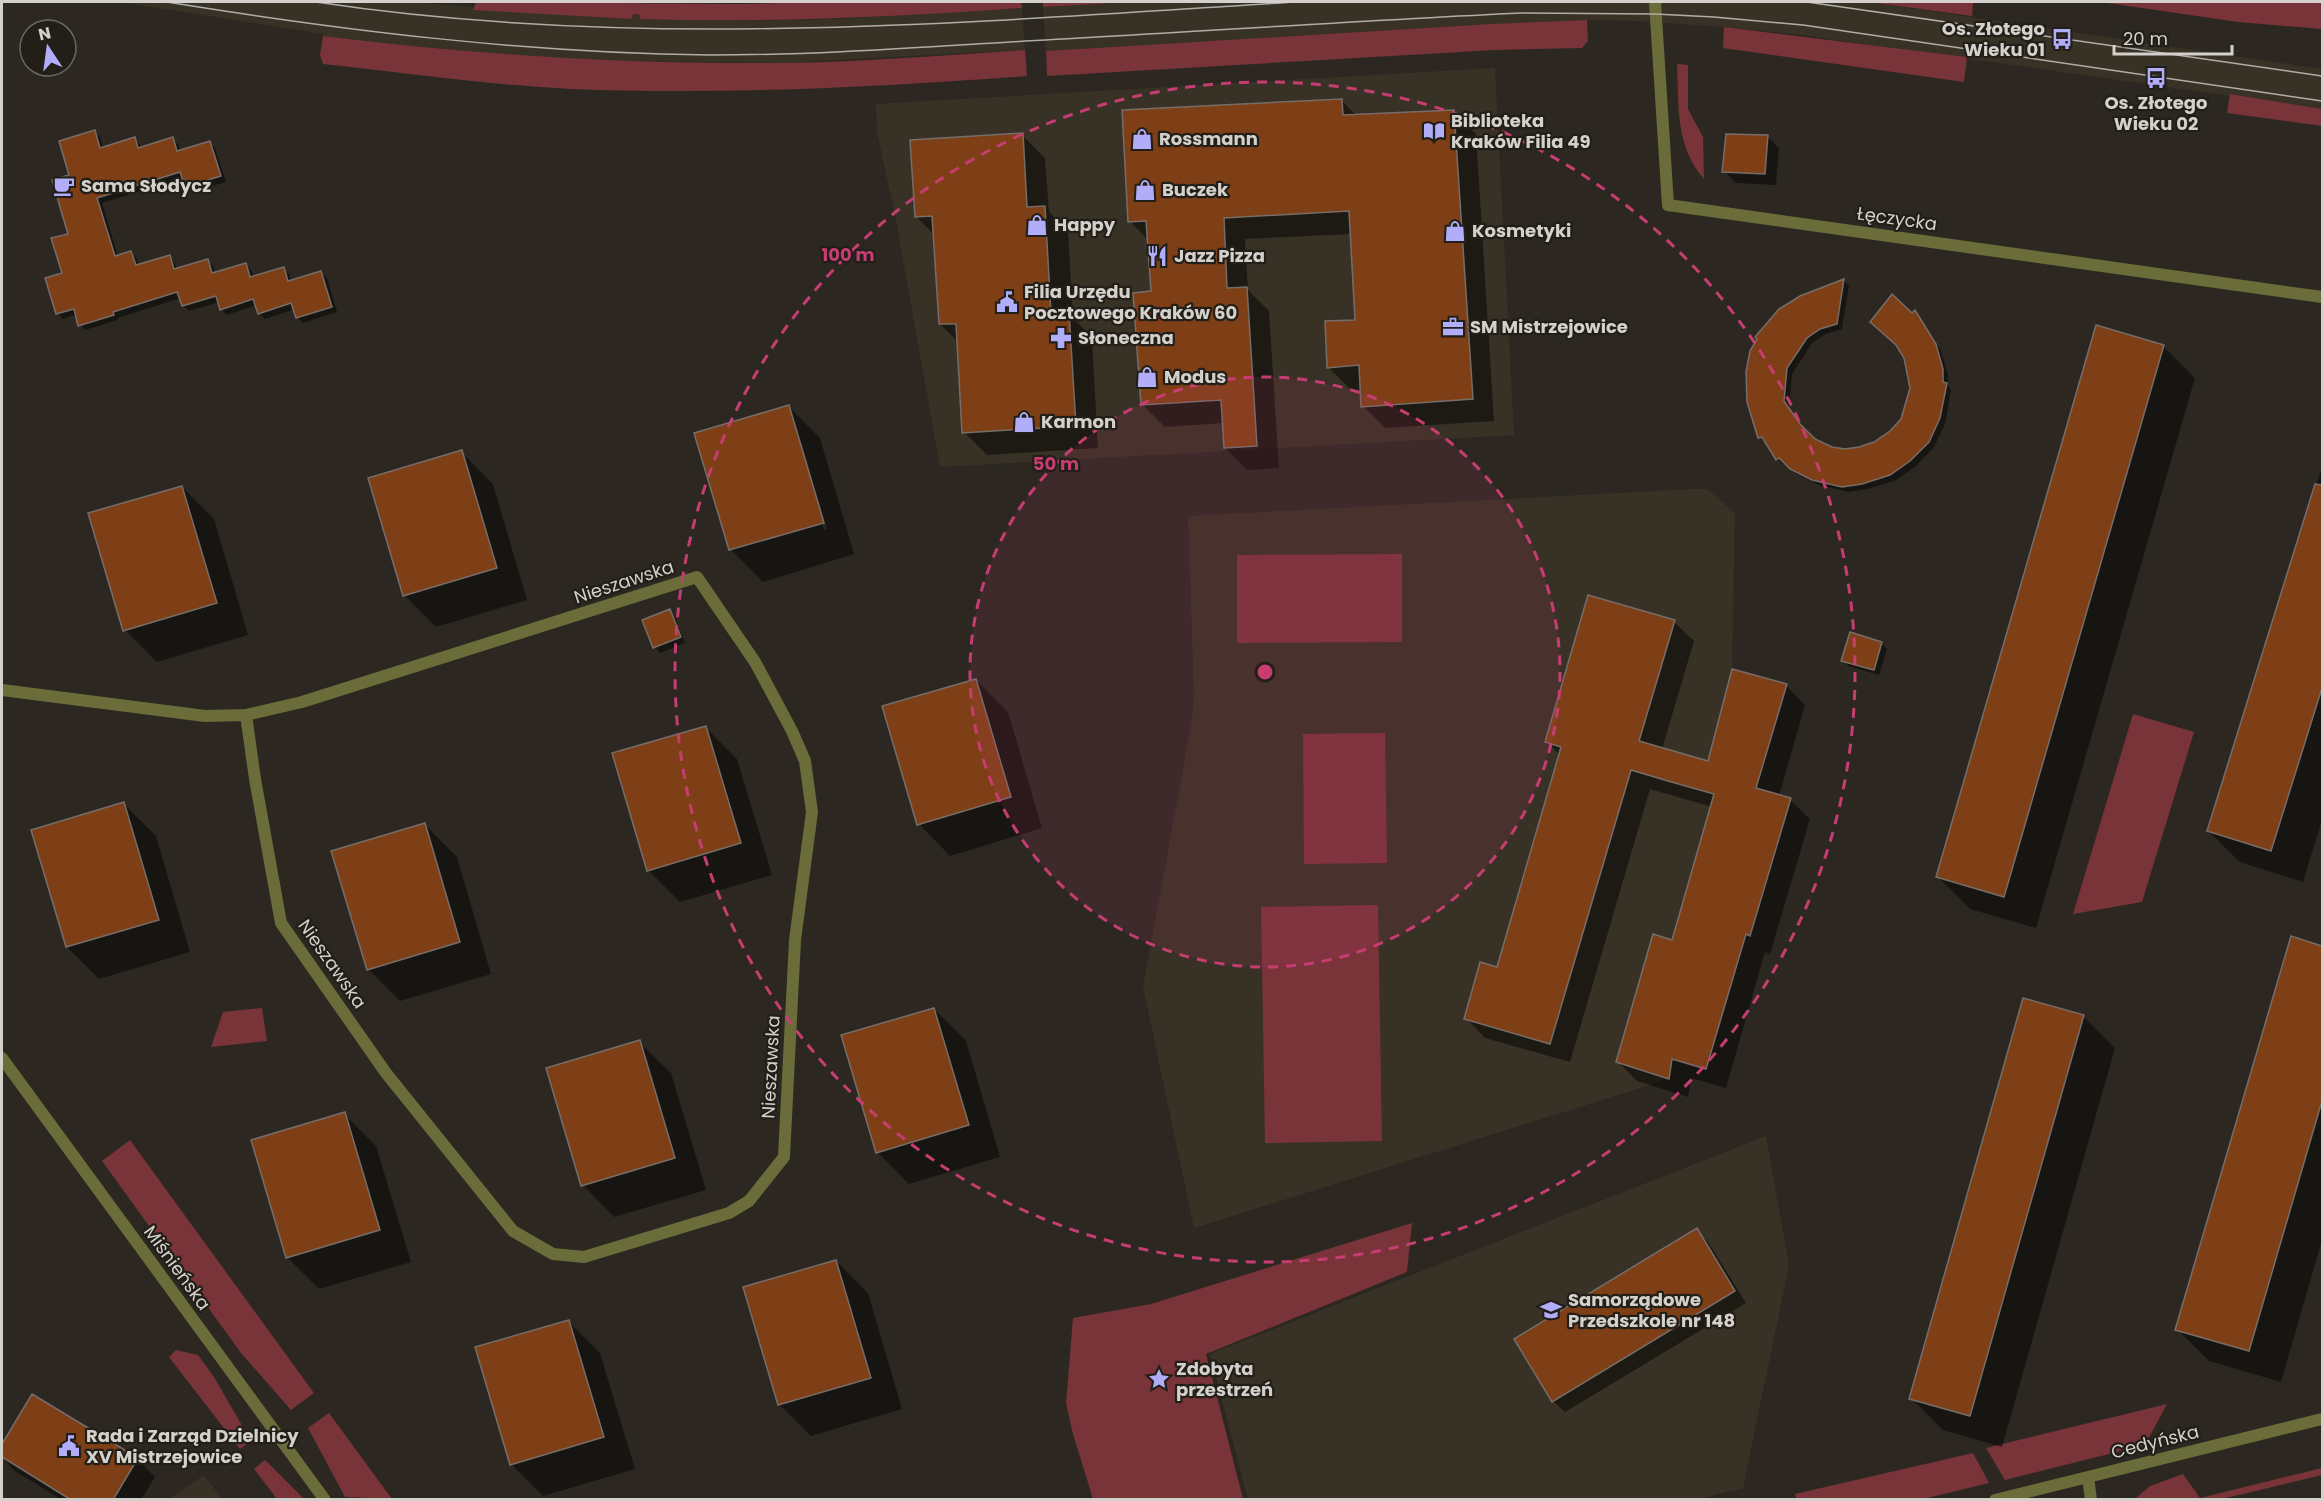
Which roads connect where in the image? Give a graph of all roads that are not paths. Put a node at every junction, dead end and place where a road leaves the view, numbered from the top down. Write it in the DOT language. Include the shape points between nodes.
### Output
graph roads {
  1 [pos="1655,2"];
  2 [pos="2322,297"];
  3 [pos="2,690"];
  4 [pos="246,715"];
  5 [pos="2,1058"];
  6 [pos="2322,1419"];
  7 [pos="2088,1477"];
  8 [pos="325,1500"];
  9 [pos="1995,1500"];
  10 [pos="2091,1500"];
  1 -- 2 [label="street, Łęczycka" via="1668,205"];
  3 -- 4 [label="street, Nieszawska" via="205,716"];
  4 -- 4 [label="street, Nieszawska" via="281,923 386,1073 513,1231 553,1254 585,1257 729,1213 749,1201 784,1157 795,940 812,812 805,760 792,731 755,662 697,577 302,702"];
  5 -- 8 [label="street, Miśnieńska"];
  6 -- 7 [label="street, Cedyńska"];
  7 -- 9 [label="street, Cedyńska"];
  7 -- 10 [label="street"];
}
